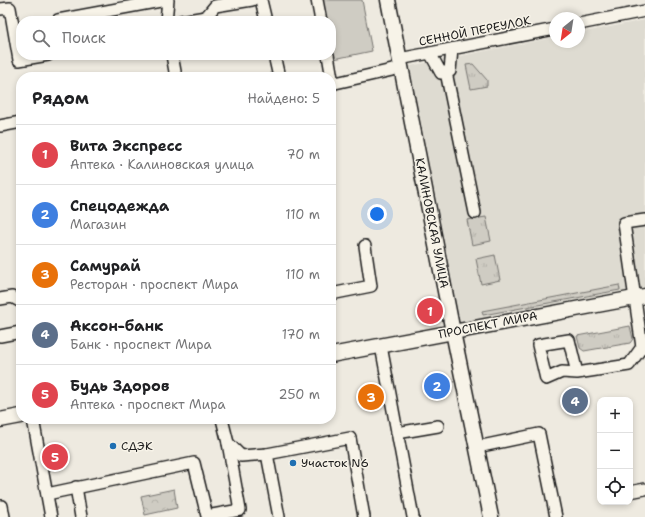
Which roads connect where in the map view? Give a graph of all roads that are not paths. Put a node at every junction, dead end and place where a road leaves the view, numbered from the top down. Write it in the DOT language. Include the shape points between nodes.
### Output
graph roads {
  1 [pos="167,0"];
  2 [pos="252,0"];
  3 [pos="261,0"];
  4 [pos="317,0"];
  5 [pos="388,0"];
  6 [pos="6,6"];
  7 [pos="645,11"];
  8 [pos="80,16"];
  9 [pos="166,16"];
  10 [pos="207,16"];
  11 [pos="265,16"];
  12 [pos="320,16"];
  13 [pos="585,23"];
  14 [pos="549,30"];
  15 [pos="16,48"];
  16 [pos="452,49"];
  17 [pos="430,53"];
  18 [pos="173,60"];
  19 [pos="275,60"];
  20 [pos="329,60"];
  21 [pos="400,64"];
  22 [pos="175,72"];
  23 [pos="278,72"];
  24 [pos="330,72"];
  25 [pos="446,72"];
  26 [pos="336,83"];
  27 [pos="16,123"];
  28 [pos="0,126"];
  29 [pos="475,213"];
  30 [pos="645,220"];
  31 [pos="365,246"];
  32 [pos="336,293"];
  33 [pos="640,297"];
  34 [pos="0,299"];
  35 [pos="16,299"];
  36 [pos="453,332"];
  37 [pos="16,333"];
  38 [pos="0,336"];
  39 [pos="381,346"];
  40 [pos="336,354"];
  41 [pos="577,373"];
  42 [pos="16,417"];
  43 [pos="0,420"];
  44 [pos="34,424"];
  45 [pos="223,424"];
  46 [pos="438,426"];
  47 [pos="397,433"];
  48 [pos="228,443"];
  49 [pos="477,447"];
  50 [pos="267,454"];
  51 [pos="76,487"];
  52 [pos="645,489"];
  53 [pos="633,491"];
  54 [pos="46,494"];
  55 [pos="0,506"];
  56 [pos="4,517"];
  57 [pos="51,517"];
  58 [pos="81,517"];
  59 [pos="279,517"];
  60 [pos="364,517"];
  61 [pos="413,517"];
  62 [pos="492,517"];
  63 [pos="556,517"];
  1 -- 8 [label="street"];
  1 -- 9 [label="street"];
  2 -- 10 [label="street" via="215,6"];
  3 -- 11 [label="street"];
  4 -- 12 [label="street"];
  5 -- 21 [label="main road, КАЛИНОВСКАЯ УЛИЦА"];
  6 -- 15 [label="street"];
  7 -- 13 [label="street"];
  14 -- 16 [label="street, СЕННОЙ ПЕРЕУЛОК"];
  16 -- 17 [label="street, СЕННОЙ ПЕРЕУЛОК"];
  16 -- 25 [label="street" via="450,71"];
  17 -- 21 [label="street, СЕННОЙ ПЕРЕУЛОК"];
  17 -- 25 [label="street" via="441,73"];
  18 -- 22 [label="street"];
  19 -- 23 [label="street"];
  20 -- 24 [label="street"];
  21 -- 26 [label="street, СЕННОЙ ПЕРЕУЛОК"];
  21 -- 36 [label="main road, КАЛИНОВСКАЯ УЛИЦА"];
  25 -- 29 [label="street"];
  27 -- 28 [label="street"];
  30 -- 33 [label="street" via="624,223"];
  31 -- 32 [label="street" via="371,286"];
  33 -- 36 [label="main road, ПРОСПЕКТ МИРА"];
  33 -- 41 [label="street" via="642,347 629,365"];
  34 -- 35 [label="street" via="12,297"];
  36 -- 39 [label="main road, ПРОСПЕКТ МИРА"];
  36 -- 49 [label="main road, КАЛИНОВСКАЯ УЛИЦА"];
  37 -- 38 [label="street"];
  39 -- 40 [label="main road, ПРОСПЕКТ МИРА"];
  39 -- 47 [label="street"];
  42 -- 43 [label="main road"];
  44 -- 54 [label="street"];
  45 -- 48 [label="street"];
  46 -- 47 [label="street"];
  47 -- 61 [label="street"];
  48 -- 50 [label="street" via="241,456"];
  48 -- 51 [label="street" via="240,510 207,516 194,463"];
  49 -- 62 [label="main road, КАЛИНОВСКАЯ УЛИЦА"];
  49 -- 63 [label="street" via="539,434"];
  50 -- 59 [label="street"];
  50 -- 60 [label="street" via="350,438"];
  51 -- 54 [label="street"];
  51 -- 58 [label="street"];
  52 -- 53 [label="street"];
  54 -- 57 [label="street"];
  55 -- 56 [label="street"];
}
